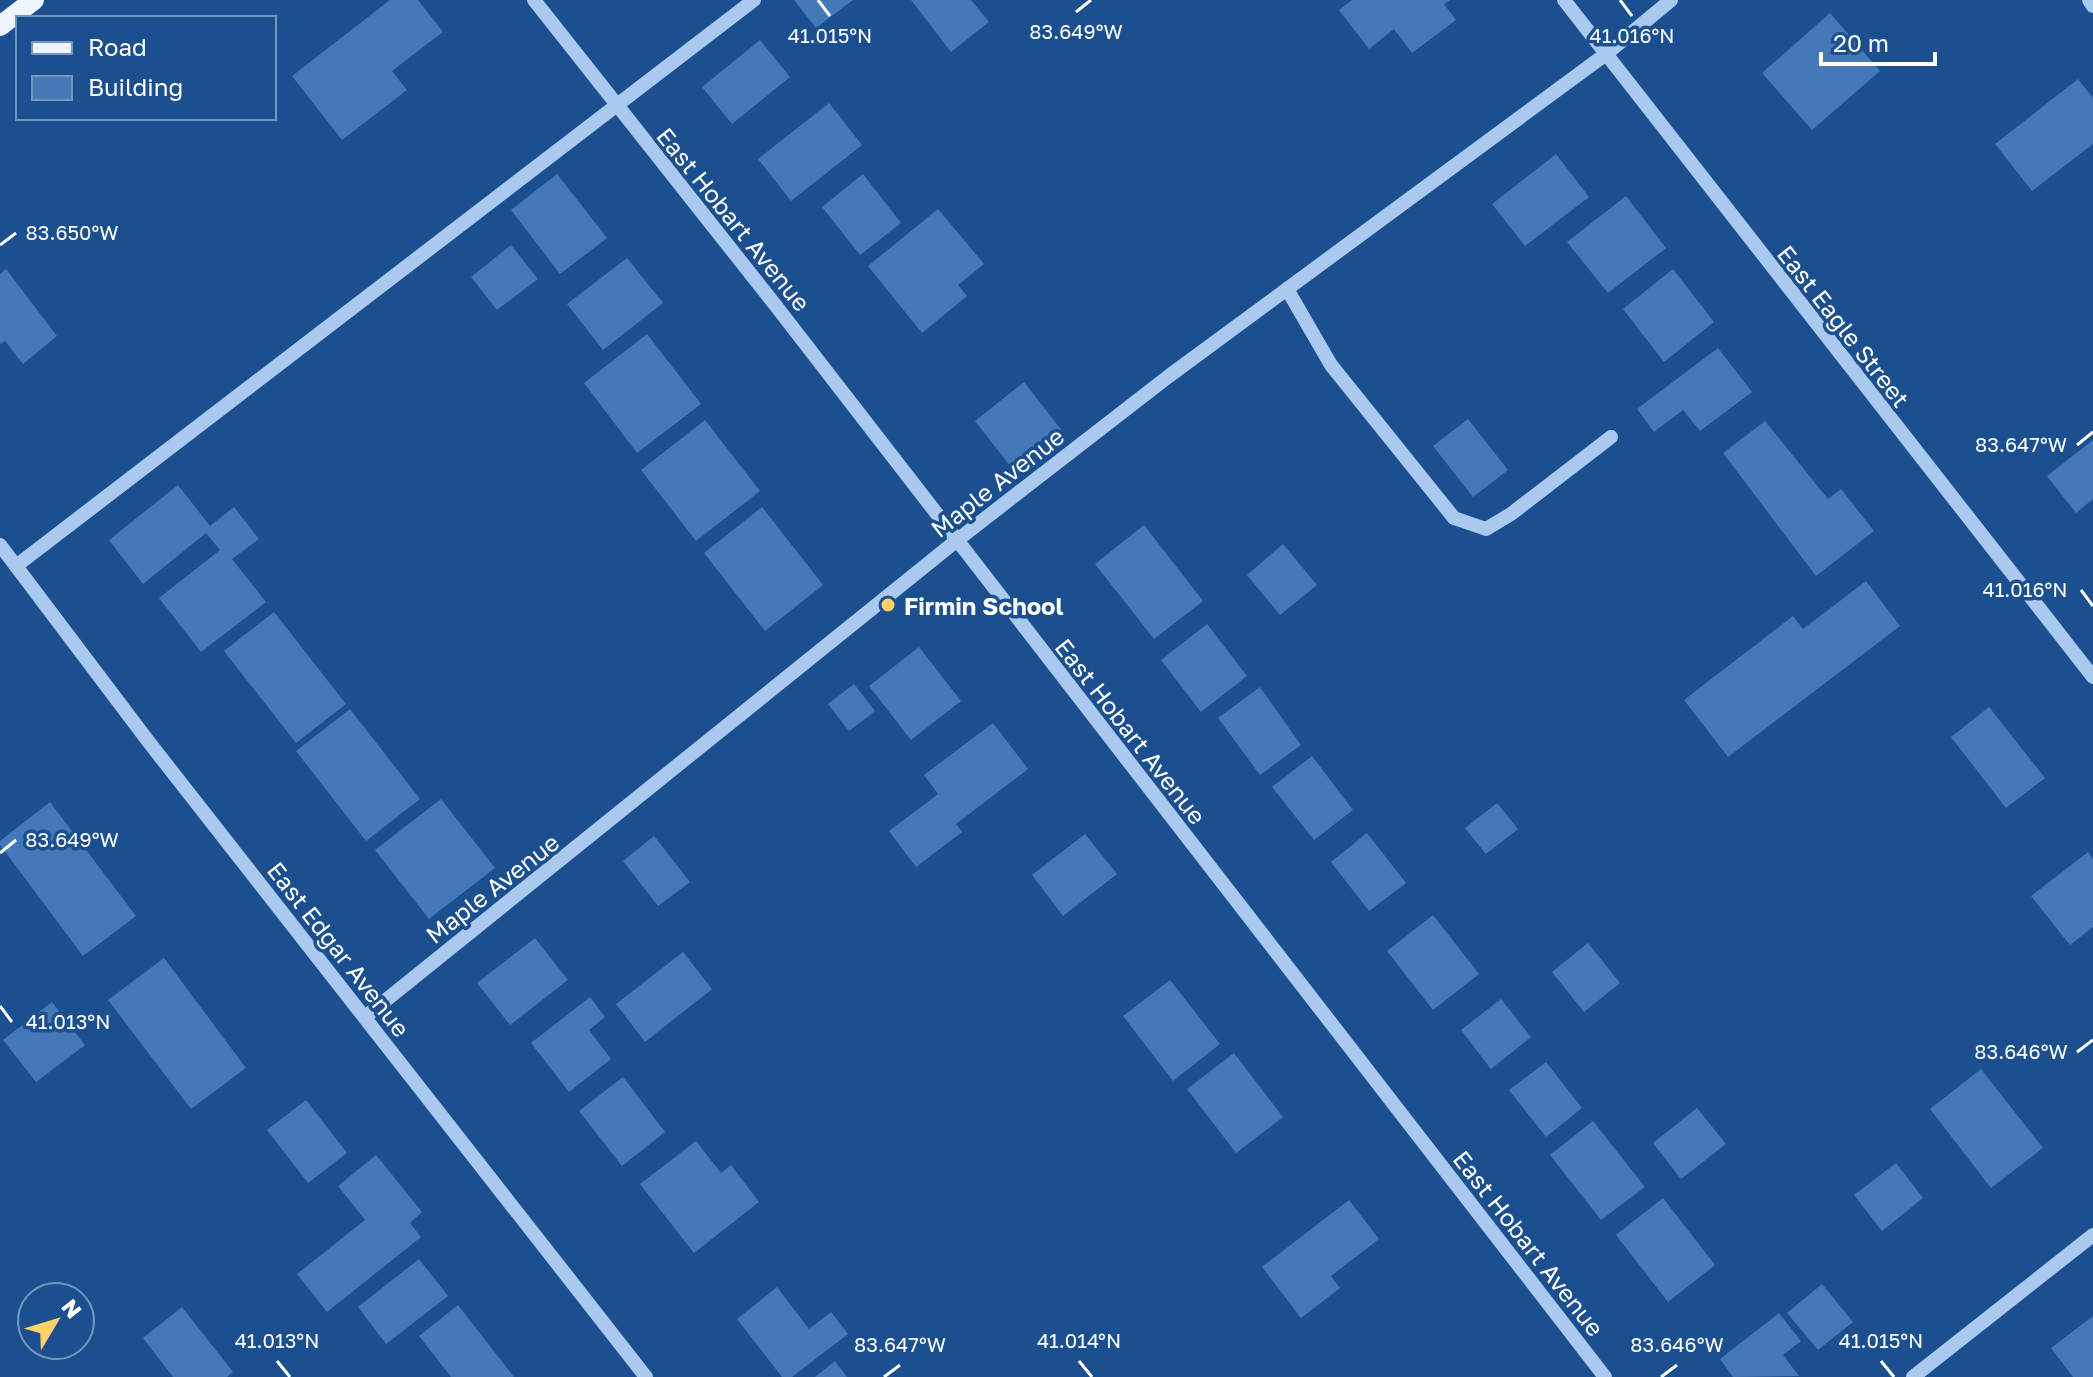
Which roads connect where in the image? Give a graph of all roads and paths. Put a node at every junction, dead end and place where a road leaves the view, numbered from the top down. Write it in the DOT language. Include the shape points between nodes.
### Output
graph roads {
  1 [pos="34,0"];
  2 [pos="534,0"];
  3 [pos="754,0"];
  4 [pos="1564,0"];
  5 [pos="1671,0"];
  6 [pos="2089,0"];
  7 [pos="2093,6"];
  8 [pos="0,26"];
  9 [pos="1606,54"];
  10 [pos="616,106"];
  11 [pos="1287,289"];
  12 [pos="1611,437"];
  13 [pos="956,541"];
  14 [pos="0,545"];
  15 [pos="16,566"];
  16 [pos="2093,677"];
  17 [pos="365,1017"];
  18 [pos="2093,1235"];
  19 [pos="646,1377"];
  20 [pos="1605,1377"];
  21 [pos="1913,1377"];
  1 -- 8 [label="main road"];
  2 -- 10 [label="street, East Hobart Avenue"];
  3 -- 10 [label="street"];
  4 -- 9 [label="street, East Eagle Street"];
  5 -- 9 [label="street, Maple Avenue"];
  6 -- 7 [label="street"];
  9 -- 11 [label="street, Maple Avenue"];
  9 -- 16 [label="street, East Eagle Street"];
  10 -- 13 [label="street, East Hobart Avenue"];
  10 -- 15 [label="street"];
  11 -- 12 [label="street" via="1331,365 1454,518 1486,529"];
  11 -- 13 [label="street, Maple Avenue"];
  13 -- 17 [label="street, Maple Avenue"];
  13 -- 20 [label="street, East Hobart Avenue"];
  14 -- 15 [label="street, East Edgar Avenue"];
  15 -- 17 [label="street, East Edgar Avenue"];
  17 -- 19 [label="street, East Edgar Avenue"];
  18 -- 21 [label="street"];
}
